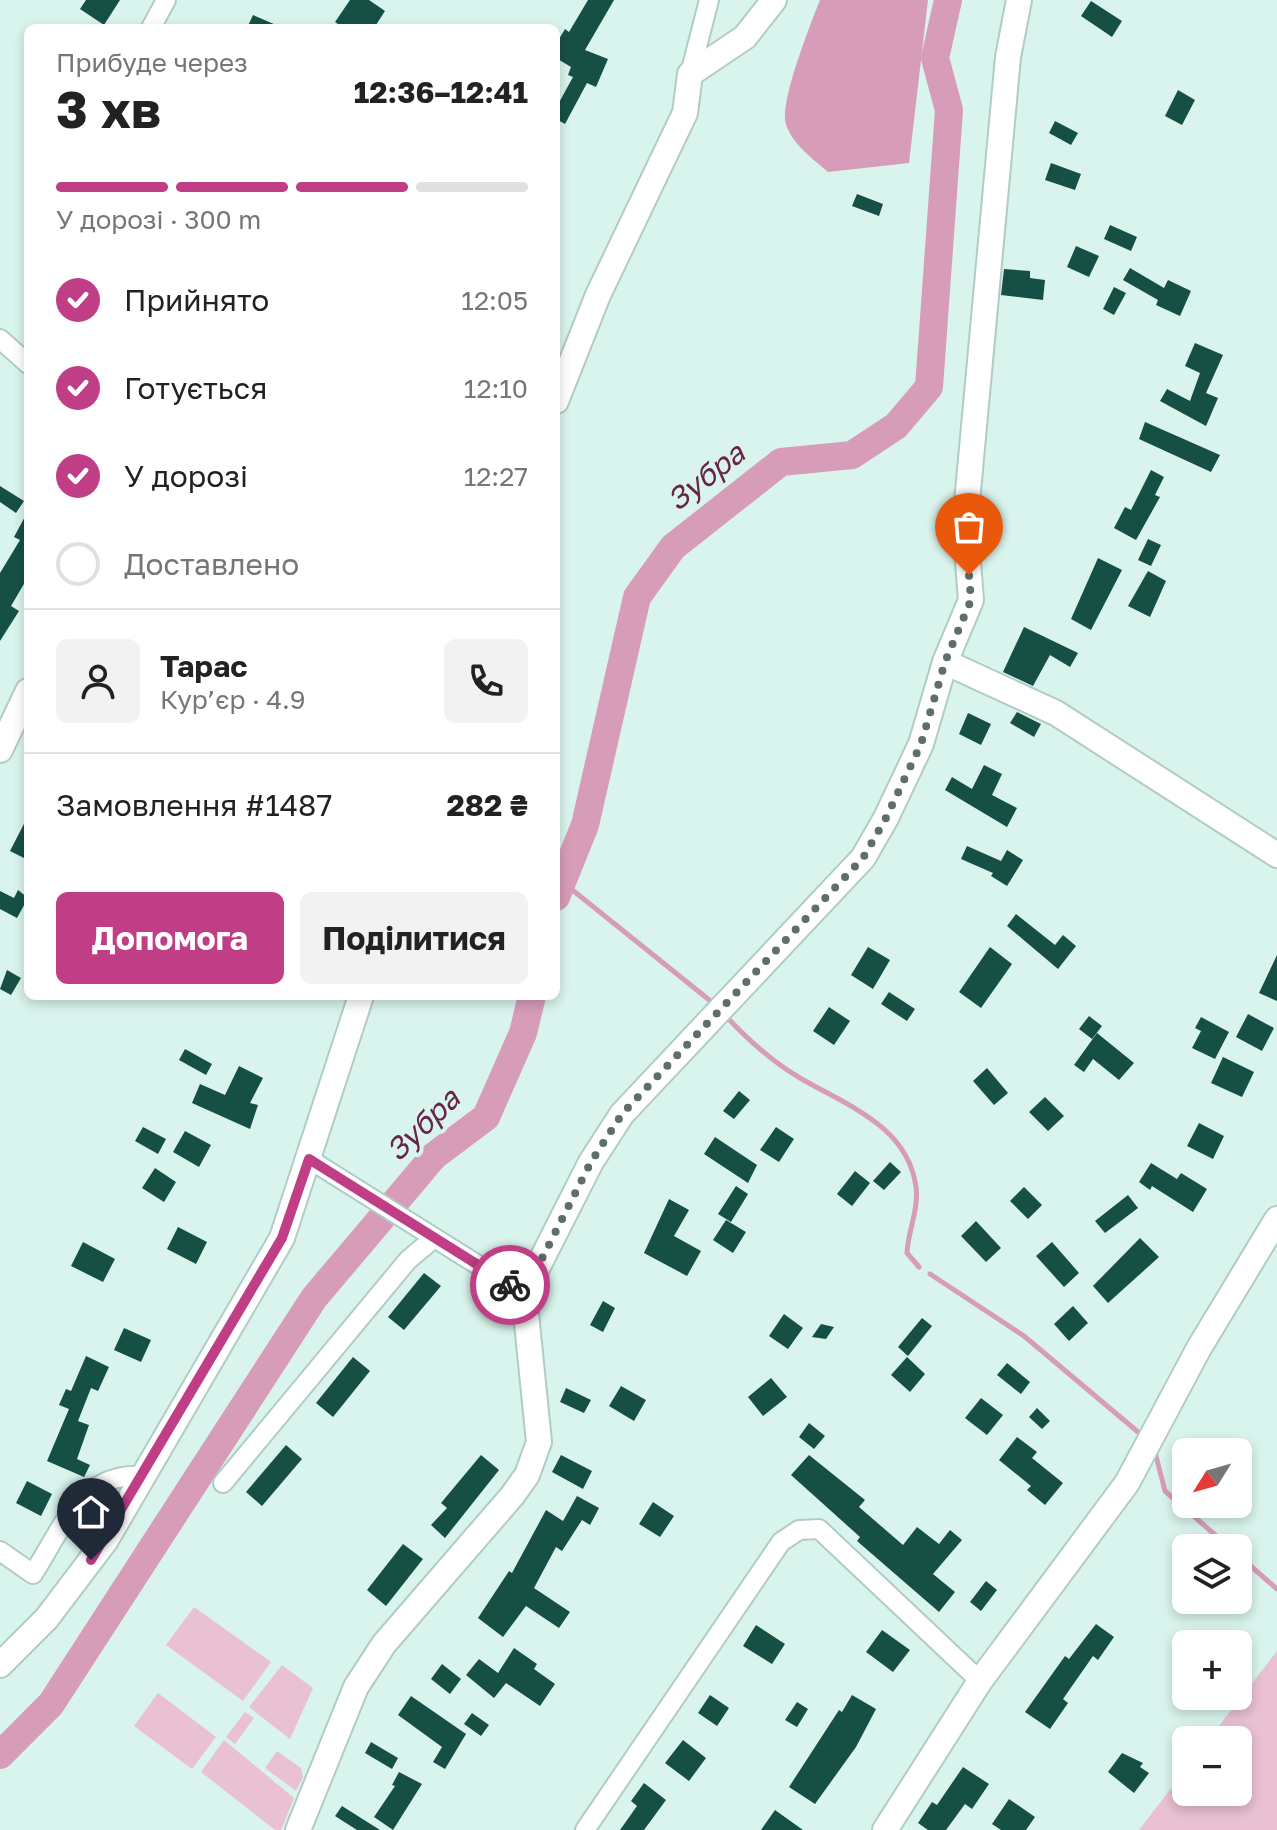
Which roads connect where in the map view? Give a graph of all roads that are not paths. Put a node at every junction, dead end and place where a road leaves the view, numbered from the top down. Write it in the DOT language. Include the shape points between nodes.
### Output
graph roads {
  1 [pos="166,0"];
  2 [pos="709,0"];
  3 [pos="774,0"];
  4 [pos="1019,0"];
  5 [pos="153,24"];
  6 [pos="690,74"];
  7 [pos="0,339"];
  8 [pos="24,360"];
  9 [pos="560,391"];
  10 [pos="945,662"];
  11 [pos="24,699"];
  12 [pos="0,750"];
  13 [pos="1277,855"];
  14 [pos="360,1000"];
  15 [pos="309,1159"];
  16 [pos="1277,1219"];
  17 [pos="433,1239"];
  18 [pos="524,1294"];
  19 [pos="142,1476"];
  20 [pos="223,1483"];
  21 [pos="0,1551"];
  22 [pos="0,1665"];
  23 [pos="980,1681"];
  24 [pos="298,1830"];
  25 [pos="585,1830"];
  26 [pos="885,1830"];
  1 -- 5 [label="street"];
  2 -- 6 [label="street"];
  3 -- 6 [label="street" via="745,37"];
  4 -- 10 [label="street" via="1006,72 965,524 971,600"];
  6 -- 9 [label="street" via="685,113 598,295"];
  7 -- 8 [label="street"];
  10 -- 13 [label="street" via="1056,713"];
  10 -- 18 [label="street" via="921,744 863,858 622,1114 591,1162"];
  11 -- 12 [label="street"];
  14 -- 15 [label="street"];
  15 -- 17 [label="street"];
  15 -- 19 [label="street" via="282,1238"];
  16 -- 23 [label="street" via="1199,1348 1127,1483"];
  17 -- 18 [label="street"];
  17 -- 20 [label="street" via="408,1260"];
  18 -- 24 [label="street" via="539,1442 527,1475 356,1687"];
  19 -- 21 [label="street" via="109,1478 82,1497 33,1574"];
  19 -- 22 [label="street" via="47,1618"];
  23 -- 25 [label="street" via="819,1529 799,1530 781,1542"];
  23 -- 26 [label="street"];
}
